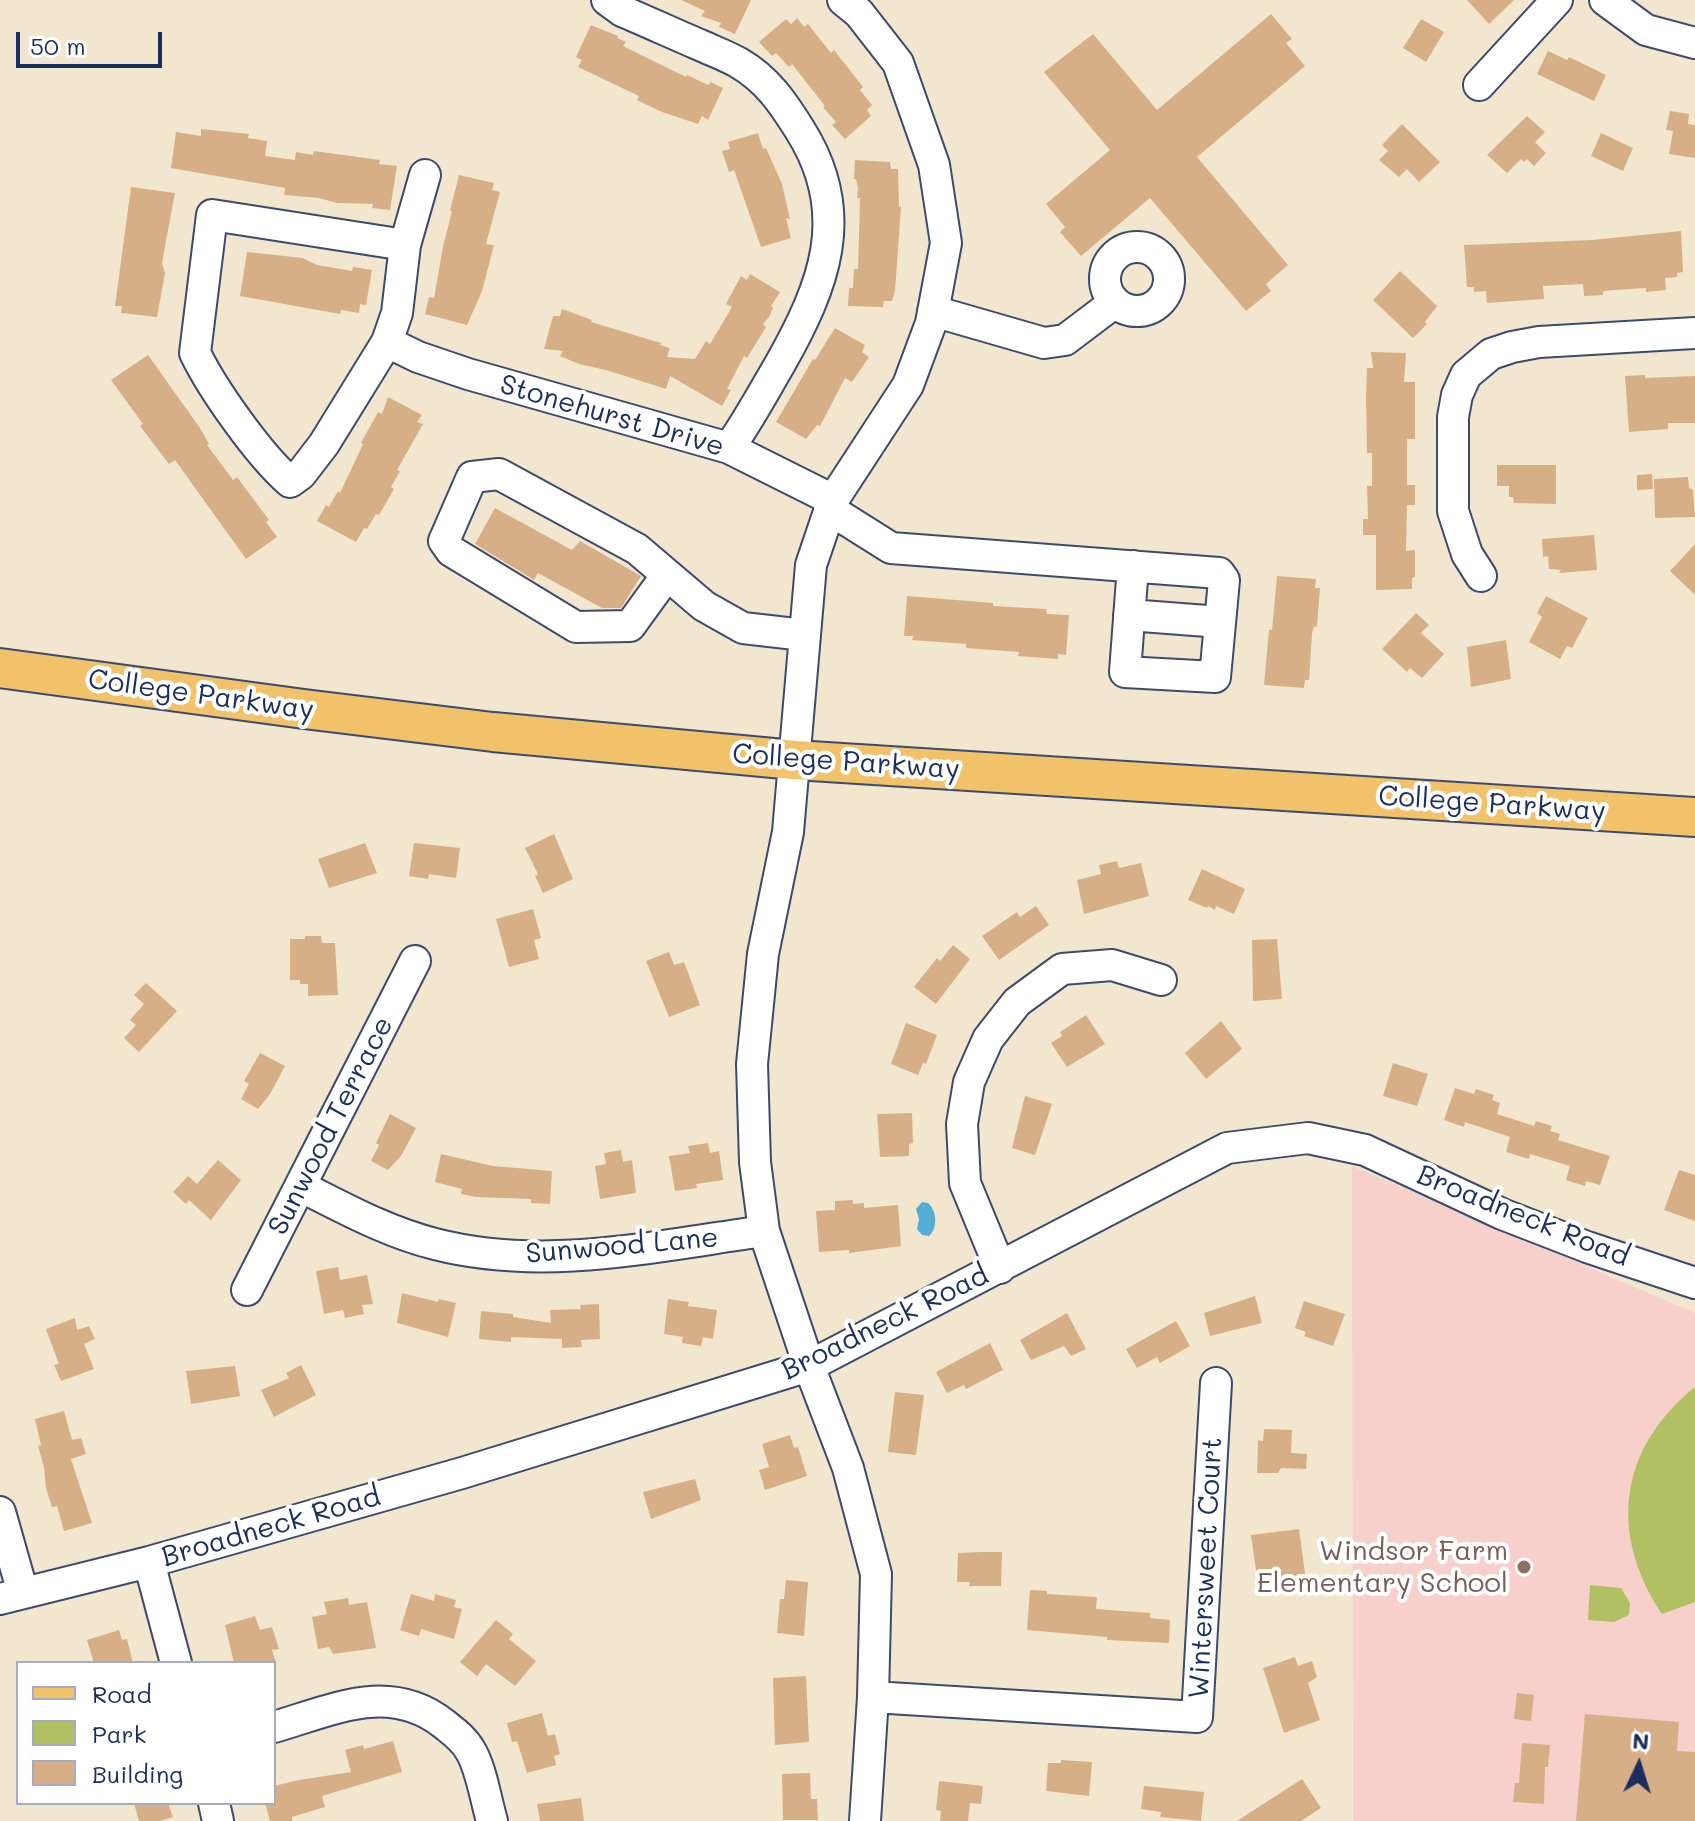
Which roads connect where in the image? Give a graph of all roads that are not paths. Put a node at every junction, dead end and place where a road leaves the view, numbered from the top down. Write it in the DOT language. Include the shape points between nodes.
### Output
graph roads {
  1 [pos="607,0"];
  2 [pos="843,0"];
  3 [pos="1557,0"];
  4 [pos="1605,0"];
  5 [pos="1695,43"];
  6 [pos="1479,85"];
  7 [pos="425,175"];
  8 [pos="405,245"];
  9 [pos="1114,303"];
  10 [pos="933,311"];
  11 [pos="1695,333"];
  12 [pos="387,342"];
  13 [pos="729,448"];
  14 [pos="831,505"];
  15 [pos="1133,566"];
  16 [pos="667,575"];
  17 [pos="1481,576"];
  18 [pos="1129,615"];
  19 [pos="1220,622"];
  20 [pos="804,635"];
  21 [pos="0,668"];
  22 [pos="795,760"];
  23 [pos="1695,817"];
  24 [pos="415,961"];
  25 [pos="1161,980"];
  26 [pos="300,1186"];
  27 [pos="764,1231"];
  28 [pos="1000,1268"];
  29 [pos="1695,1283"];
  30 [pos="247,1290"];
  31 [pos="809,1366"];
  32 [pos="1216,1383"];
  33 [pos="0,1512"];
  34 [pos="149,1562"];
  35 [pos="12,1596"];
  36 [pos="175,1661"];
  37 [pos="873,1697"];
  38 [pos="276,1726"];
  39 [pos="492,1821"];
  40 [pos="865,1821"];
  1 -- 13 [label="street" via="740,63 778,94 822,172 829,205 827,248 817,288 801,328"];
  2 -- 10 [label="street" via="898,63 934,165 946,243"];
  3 -- 6 [label="street"];
  4 -- 5 [label="street" via="1646,30"];
  7 -- 8 [label="street"];
  8 -- 12 [label="street" via="397,313"];
  8 -- 12 [label="street" via="212,215 195,353 274,468 290,482 324,444"];
  9 -- 10 [label="street" via="1065,340 1044,343"];
  10 -- 14 [label="street" via="908,385"];
  11 -- 17 [label="street" via="1539,342 1491,354 1466,375 1453,417 1453,511 1463,545"];
  12 -- 13 [label="street, Stonehurst Drive" via="468,374"];
  13 -- 14 [label="street, Stonehurst Drive"];
  14 -- 15 [label="street, Stonehurst Drive" via="891,548"];
  14 -- 20 [label="street" via="811,565"];
  15 -- 18 [label="street"];
  15 -- 19 [label="street, Stonehurst Drive" via="1219,573 1224,580"];
  16 -- 16 [label="street" via="637,549 499,474 472,477 444,541 451,551 576,627 630,626"];
  16 -- 20 [label="street" via="704,606 743,628"];
  18 -- 19 [label="street"];
  18 -- 19 [label="street" via="1125,672 1215,677"];
  20 -- 22 [label="street"];
  21 -- 22 [label="main road, College Parkway" via="478,730"];
  22 -- 23 [label="main road, College Parkway"];
  22 -- 27 [label="street" via="788,832 763,954 752,1064 755,1162"];
  24 -- 26 [label="street, Sunwood Terrace"];
  25 -- 28 [label="street" via="1112,965 1062,969 1017,1002 988,1039 969,1082 962,1124 965,1183"];
  26 -- 27 [label="street, Sunwood Lane" via="379,1225 487,1255 577,1256"];
  26 -- 30 [label="street, Sunwood Terrace"];
  27 -- 31 [label="street"];
  28 -- 29 [label="street, Broadneck Road" via="1227,1148 1308,1138 1365,1150 1502,1214"];
  28 -- 31 [label="street, Broadneck Road"];
  31 -- 34 [label="street, Broadneck Road" via="521,1456"];
  31 -- 37 [label="street" via="848,1468 876,1574"];
  32 -- 37 [label="street, Wintersweet Court" via="1197,1717"];
  33 -- 35 [label="street"];
  34 -- 35 [label="street, Broadneck Road"];
  34 -- 36 [label="street"];
  37 -- 40 [label="street"];
  38 -- 39 [label="street" via="366,1700 414,1706 461,1738 472,1752"];
}
